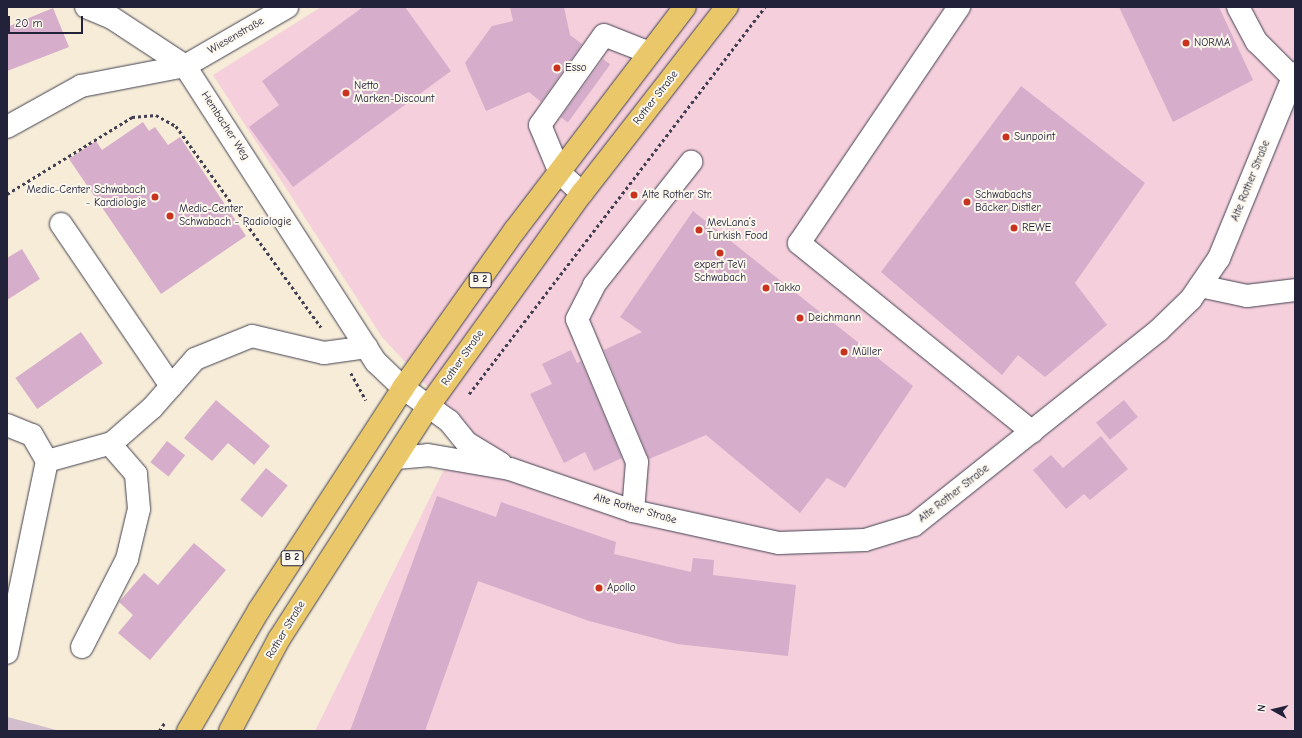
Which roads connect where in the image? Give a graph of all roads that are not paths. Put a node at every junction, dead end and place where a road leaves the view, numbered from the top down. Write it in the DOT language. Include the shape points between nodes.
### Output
graph roads {
  1 [pos="86,7"];
  2 [pos="287,7"];
  3 [pos="685,7"];
  4 [pos="727,7"];
  5 [pos="959,7"];
  6 [pos="1238,7"];
  7 [pos="650,53"];
  8 [pos="185,66"];
  9 [pos="1294,78"];
  10 [pos="7,127"];
  11 [pos="691,162"];
  12 [pos="560,173"];
  13 [pos="582,193"];
  14 [pos="61,224"];
  15 [pos="1200,286"];
  16 [pos="1295,290"];
  17 [pos="367,347"];
  18 [pos="171,386"];
  19 [pos="403,388"];
  20 [pos="428,407"];
  21 [pos="7,425"];
  22 [pos="1032,432"];
  23 [pos="110,444"];
  24 [pos="396,458"];
  25 [pos="47,461"];
  26 [pos="510,469"];
  27 [pos="633,511"];
  28 [pos="82,647"];
  29 [pos="7,653"];
  30 [pos="188,731"];
  31 [pos="230,731"];
  1 -- 8 [label="street" via="112,18"];
  2 -- 8 [label="street, Wiesenstraße"];
  3 -- 7 [label="main road, B 2"];
  4 -- 13 [label="main road, Rother Straße"];
  5 -- 22 [label="street" via="799,244"];
  6 -- 9 [label="street" via="1257,42"];
  7 -- 12 [label="main road, B 2"];
  7 -- 12 [label="street" via="604,35 540,126"];
  8 -- 10 [label="street" via="81,86"];
  8 -- 17 [label="street, Hembacher Weg"];
  9 -- 15 [label="street, Alte Rother Straße" via="1219,258"];
  11 -- 27 [label="street" via="594,285 577,319 637,462"];
  12 -- 13 [label="street"];
  12 -- 19 [label="main road, B 2"];
  13 -- 20 [label="main road, Rother Straße"];
  14 -- 18 [label="street"];
  15 -- 16 [label="street" via="1247,296"];
  15 -- 22 [label="street, Alte Rother Straße" via="1158,331"];
  17 -- 18 [label="street" via="324,353 252,336 195,359"];
  17 -- 19 [label="street, Hembacher Weg"];
  18 -- 23 [label="street" via="152,408"];
  19 -- 20 [label="street, Hembacher Weg"];
  19 -- 30 [label="main road, B 2" via="259,610"];
  20 -- 24 [label="main road, Rother Straße"];
  20 -- 26 [label="street, Alte Rother Straße" via="449,421 467,443"];
  21 -- 25 [label="street" via="32,434"];
  22 -- 27 [label="street, Alte Rother Straße" via="914,525 865,540 778,542"];
  23 -- 25 [label="street"];
  23 -- 28 [label="street" via="136,474 139,509 127,559"];
  24 -- 26 [label="street, Alte Rother Straße" via="428,455"];
  24 -- 31 [label="main road, Rother Straße" via="279,640"];
  25 -- 29 [label="street"];
  26 -- 27 [label="street, Alte Rother Straße"];
}
